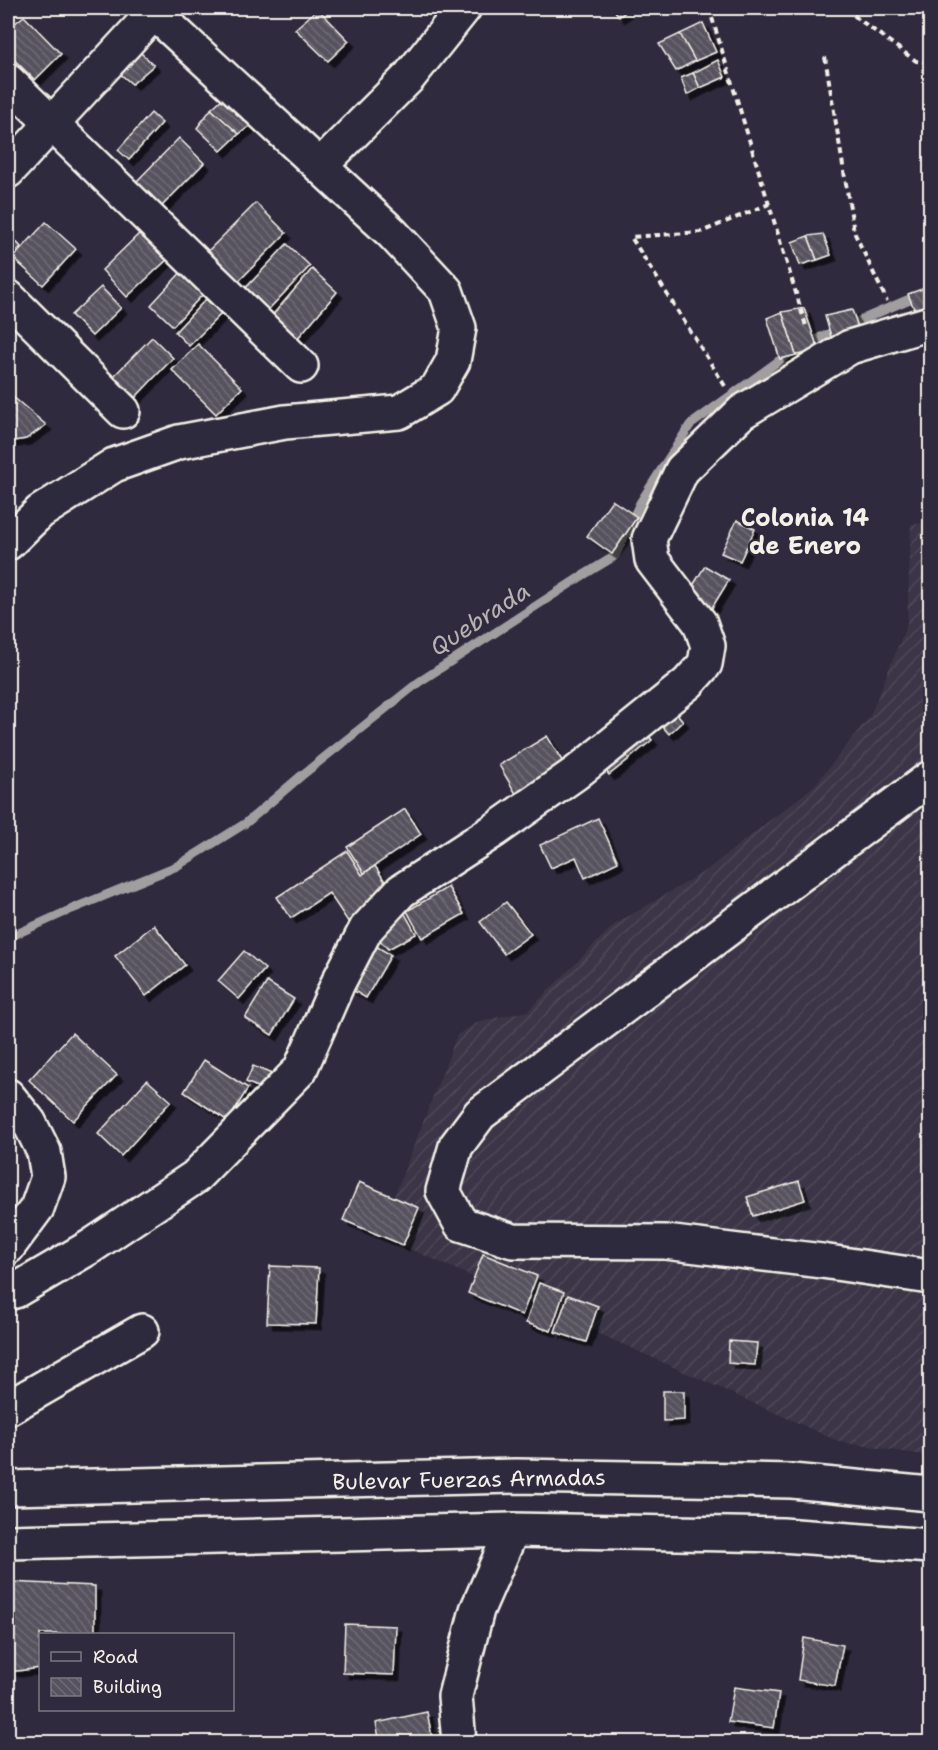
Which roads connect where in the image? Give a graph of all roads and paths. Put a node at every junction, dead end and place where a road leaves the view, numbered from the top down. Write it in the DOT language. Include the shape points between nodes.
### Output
graph roads {
  1 [pos="464,8"];
  2 [pos="709,8"];
  3 [pos="846,8"];
  4 [pos="154,9"];
  5 [pos="825,57"];
  6 [pos="930,62"];
  7 [pos="8,81"];
  8 [pos="51,122"];
  9 [pos="320,166"];
  10 [pos="8,171"];
  11 [pos="769,204"];
  12 [pos="881,288"];
  13 [pos="8,298"];
  14 [pos="930,323"];
  15 [pos="806,326"];
  16 [pos="301,366"];
  17 [pos="720,377"];
  18 [pos="123,411"];
  19 [pos="8,543"];
  20 [pos="930,778"];
  21 [pos="8,1096"];
  22 [pos="8,1247"];
  23 [pos="930,1277"];
  24 [pos="8,1293"];
  25 [pos="142,1331"];
  26 [pos="8,1408"];
  27 [pos="8,1488"];
  28 [pos="930,1494"];
  29 [pos="512,1530"];
  30 [pos="8,1542"];
  31 [pos="930,1546"];
  32 [pos="459,1743"];
  1 -- 9 [label="main road" via="409,77"];
  2 -- 11 [label="path"];
  3 -- 6 [label="path" via="916,61"];
  4 -- 8 [label="main road"];
  4 -- 9 [label="main road"];
  5 -- 12 [label="path" via="854,232"];
  7 -- 8 [label="main road"];
  8 -- 10 [label="main road"];
  8 -- 16 [label="main road"];
  9 -- 19 [label="main road" via="392,232 446,291 459,327 453,361 437,389 399,412 285,422 179,442 136,457 114,465 40,512"];
  11 -- 15 [label="path"];
  11 -- 17 [label="path" via="700,232 631,237"];
  13 -- 18 [label="main road"];
  14 -- 24 [label="main road" via="850,347 741,412 682,470 649,539 652,560 700,623 708,646 705,664 688,683 576,773 401,891 366,929 300,1070 195,1177 90,1247"];
  20 -- 23 [label="main road" via="480,1114 456,1146 443,1191 461,1224 513,1241 665,1242"];
  21 -- 22 [label="main road" via="29,1122 44,1152 48,1177 37,1208"];
  25 -- 26 [label="main road"];
  27 -- 28 [label="main road, Bulevar Fuerzas Armadas" via="516,1476 792,1481"];
  29 -- 30 [label="main road"];
  29 -- 31 [label="main road" via="782,1535"];
  29 -- 32 [label="main road" via="477,1610 457,1685"];
}
